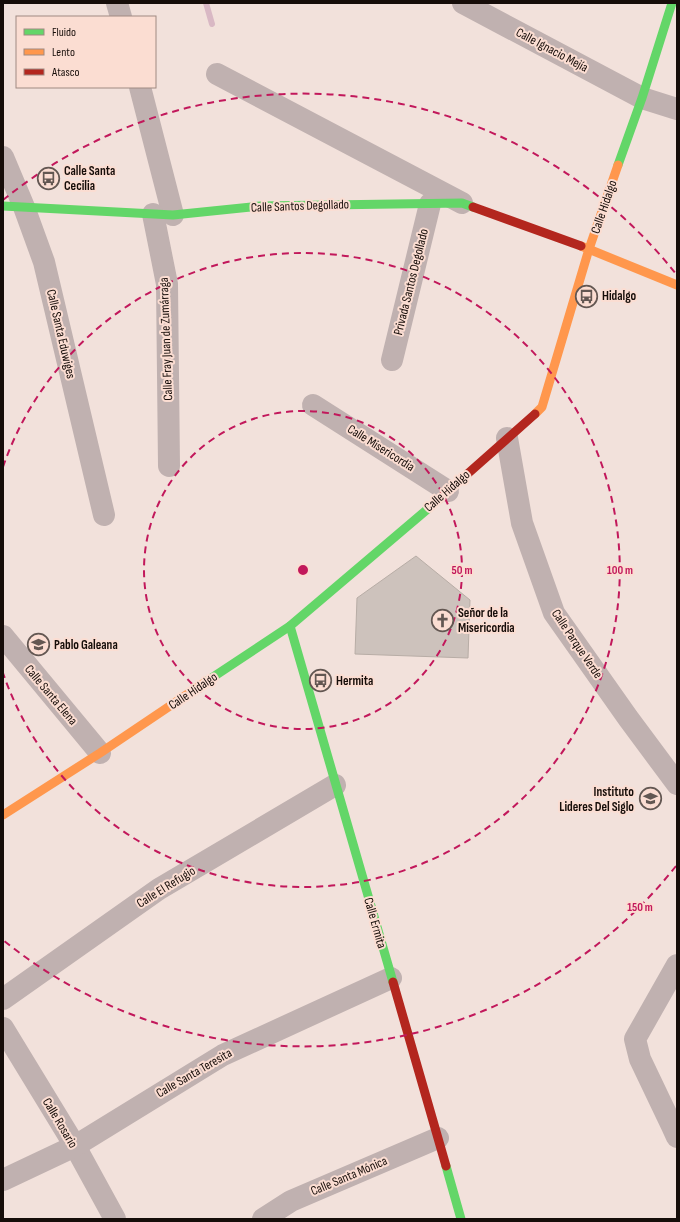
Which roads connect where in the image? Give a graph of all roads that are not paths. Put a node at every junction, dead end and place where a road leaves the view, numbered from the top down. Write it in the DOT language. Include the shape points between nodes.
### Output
graph roads {
  1 [pos="118,3"];
  2 [pos="463,3"];
  3 [pos="672,3"];
  4 [pos="121,16"];
  5 [pos="217,74"];
  6 [pos="140,88"];
  7 [pos="642,98"];
  8 [pos="677,109"];
  9 [pos="3,157"];
  10 [pos="462,203"];
  11 [pos="430,204"];
  12 [pos="14,206"];
  13 [pos="163,214"];
  14 [pos="589,249"];
  15 [pos="677,285"];
  16 [pos="392,360"];
  17 [pos="313,405"];
  18 [pos="507,438"];
  19 [pos="169,466"];
  20 [pos="448,491"];
  21 [pos="104,515"];
  22 [pos="290,626"];
  23 [pos="3,636"];
  24 [pos="100,753"];
  25 [pos="677,784"];
  26 [pos="336,785"];
  27 [pos="3,815"];
  28 [pos="677,964"];
  29 [pos="391,978"];
  30 [pos="3,999"];
  31 [pos="3,1028"];
  32 [pos="438,1138"];
  33 [pos="677,1138"];
  34 [pos="75,1146"];
  35 [pos="3,1180"];
  36 [pos="115,1219"];
  37 [pos="263,1219"];
  38 [pos="461,1219"];
  1 -- 4 [label="street"];
  2 -- 7 [label="street, Calle Ignacio Mejía"];
  3 -- 7 [label="street, Calle Hidalgo"];
  5 -- 10 [label="street"];
  6 -- 13 [label="street, Calle Fray Juan de Zumárraga"];
  7 -- 8 [label="street, Calle Ignacio Mejía"];
  7 -- 14 [label="street, Calle Hidalgo"];
  9 -- 12 [label="street, Calle Santa Eduwiges"];
  10 -- 11 [label="street, Calle Santos Degollado"];
  10 -- 14 [label="street, Calle Santos Degollado"];
  11 -- 13 [label="street, Calle Santos Degollado" via="260,206"];
  11 -- 16 [label="street, Privada Santos Degollado"];
  12 -- 13 [label="street, Calle Santos Degollado"];
  12 -- 21 [label="street, Calle Santa Eduwiges" via="44,262"];
  13 -- 19 [label="street, Calle Fray Juan de Zumárraga" via="167,284"];
  14 -- 15 [label="street"];
  14 -- 18 [label="street, Calle Hidalgo" via="542,407"];
  17 -- 20 [label="street, Calle Misericordia"];
  18 -- 20 [label="street, Calle Hidalgo"];
  18 -- 25 [label="street, Calle Parque Verde" via="522,523 554,613"];
  20 -- 22 [label="street, Calle Hidalgo"];
  22 -- 24 [label="street, Calle Hidalgo"];
  22 -- 26 [label="street, Calle Ermita"];
  23 -- 24 [label="street, Calle Santa Elena"];
  24 -- 27 [label="street, Calle Hidalgo"];
  26 -- 29 [label="street, Calle Ermita"];
  26 -- 30 [label="street, Calle El Refugio" via="159,889"];
  28 -- 33 [label="street" via="636,1039 640,1059"];
  29 -- 32 [label="street, Calle Ermita"];
  29 -- 34 [label="street, Calle Santa Teresita" via="223,1055"];
  31 -- 34 [label="street, Calle Rosario"];
  32 -- 37 [label="street, Calle Santa Mónica" via="291,1201"];
  32 -- 38 [label="street, Calle Ermita"];
  34 -- 35 [label="street, Calle Santa Teresita"];
  34 -- 36 [label="street, Calle Rosario"];
}
